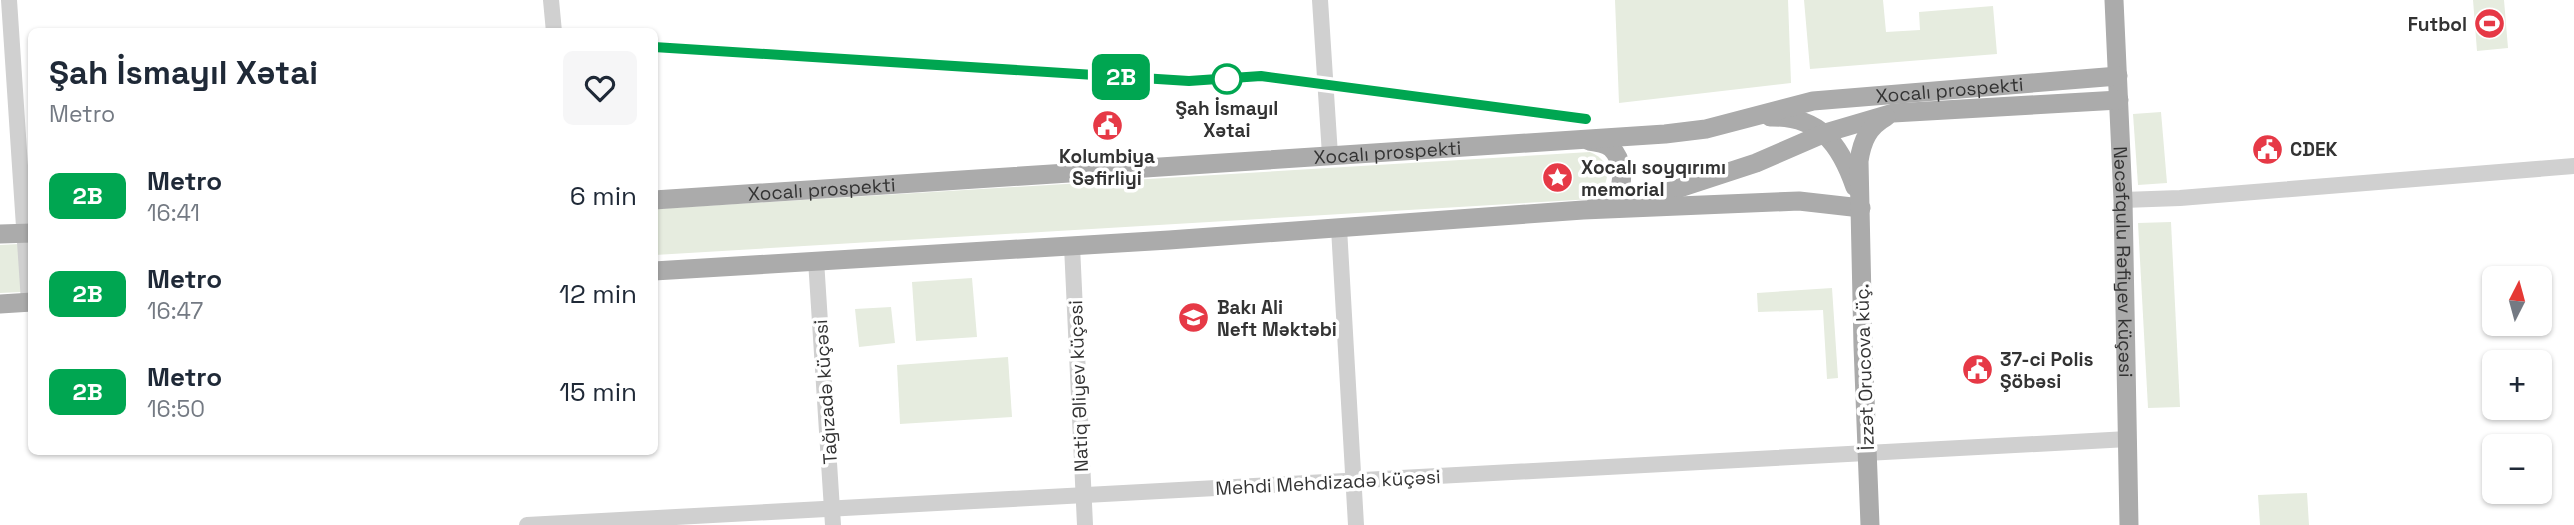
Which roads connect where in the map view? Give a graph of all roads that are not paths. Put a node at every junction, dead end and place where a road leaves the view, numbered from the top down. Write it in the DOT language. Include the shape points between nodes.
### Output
graph roads {
  1 [pos="9,0"];
  2 [pos="551,0"];
  3 [pos="1320,0"];
  4 [pos="2113,0"];
  5 [pos="554,28"];
  6 [pos="2118,76"];
  7 [pos="2119,100"];
  8 [pos="1812,101"];
  9 [pos="1893,113"];
  10 [pos="1754,117"];
  11 [pos="1825,133"];
  12 [pos="1580,140"];
  13 [pos="1330,155"];
  14 [pos="2574,166"];
  15 [pos="658,200"];
  16 [pos="2123,200"];
  17 [pos="1861,208"];
  18 [pos="1583,210"];
  19 [pos="1339,228"];
  20 [pos="28,233"];
  21 [pos="0,234"];
  22 [pos="1072,246"];
  23 [pos="816,260"];
  24 [pos="658,271"];
  25 [pos="28,302"];
  26 [pos="0,304"];
  27 [pos="2128,439"];
  28 [pos="1867,454"];
  29 [pos="1352,481"];
  30 [pos="1083,495"];
  31 [pos="833,517"];
  32 [pos="527,525"];
  33 [pos="1085,525"];
  34 [pos="1356,525"];
  35 [pos="1870,525"];
  36 [pos="2129,525"];
  1 -- 20 [label="street"];
  2 -- 5 [label="street"];
  3 -- 13 [label="street"];
  4 -- 6 [label="main road, Nəcəfqulu Rəfiyev küçəsi"];
  6 -- 7 [label="main road, Nəcəfqulu Rəfiyev küçəsi"];
  6 -- 8 [label="main road, Xocalı prospekti"];
  7 -- 9 [label="main road, Xocalı prospekti"];
  7 -- 16 [label="main road, Nəcəfqulu Rəfiyev küçəsi"];
  8 -- 10 [label="main road, Xocalı prospekti"];
  8 -- 11 [label="main road"];
  9 -- 11 [label="main road, Xocalı prospekti"];
  9 -- 17 [label="main road" via="1875,123 1861,147"];
  10 -- 11 [label="main road" via="1796,119"];
  10 -- 12 [label="main road, Xocalı prospekti" via="1692,130"];
  11 -- 17 [label="main road" via="1848,166"];
  11 -- 18 [label="main road, Xocalı prospekti" via="1687,187"];
  12 -- 13 [label="main road, Xocalı prospekti"];
  12 -- 18 [label="main road" via="1611,149 1622,176 1615,197"];
  13 -- 15 [label="main road, Xocalı prospekti"];
  14 -- 16 [label="street"];
  16 -- 27 [label="main road, Nəcəfqulu Rəfiyev küçəsi"];
  17 -- 18 [label="main road, Xocalı prospekti" via="1799,201"];
  17 -- 28 [label="main road, İzzət Orucova küç."];
  18 -- 19 [label="main road, Xocalı prospekti"];
  19 -- 22 [label="main road, Xocalı prospekti"];
  19 -- 29 [label="street"];
  20 -- 21 [label="main road"];
  22 -- 23 [label="main road, Xocalı prospekti"];
  22 -- 30 [label="street, Natiq Əliyev küçəsi"];
  23 -- 24 [label="main road, Xocalı prospekti"];
  23 -- 31 [label="street, Tağızadə küçəsi"];
  25 -- 26 [label="main road"];
  27 -- 28 [label="street, Mehdi Mehdizadə küçəsi"];
  27 -- 36 [label="main road, Nəcəfqulu Rəfiyev küçəsi"];
  28 -- 29 [label="street, Mehdi Mehdizadə küçəsi"];
  28 -- 35 [label="main road, İzzət Orucova küç."];
  29 -- 30 [label="street, Mehdi Mehdizadə küçəsi"];
  29 -- 34 [label="street"];
  30 -- 31 [label="street, Mehdi Mehdizadə küçəsi"];
  30 -- 33 [label="street, Natiq Əliyev küçəsi"];
  31 -- 32 [label="street, Mehdi Mehdizadə küçəsi"];
}
